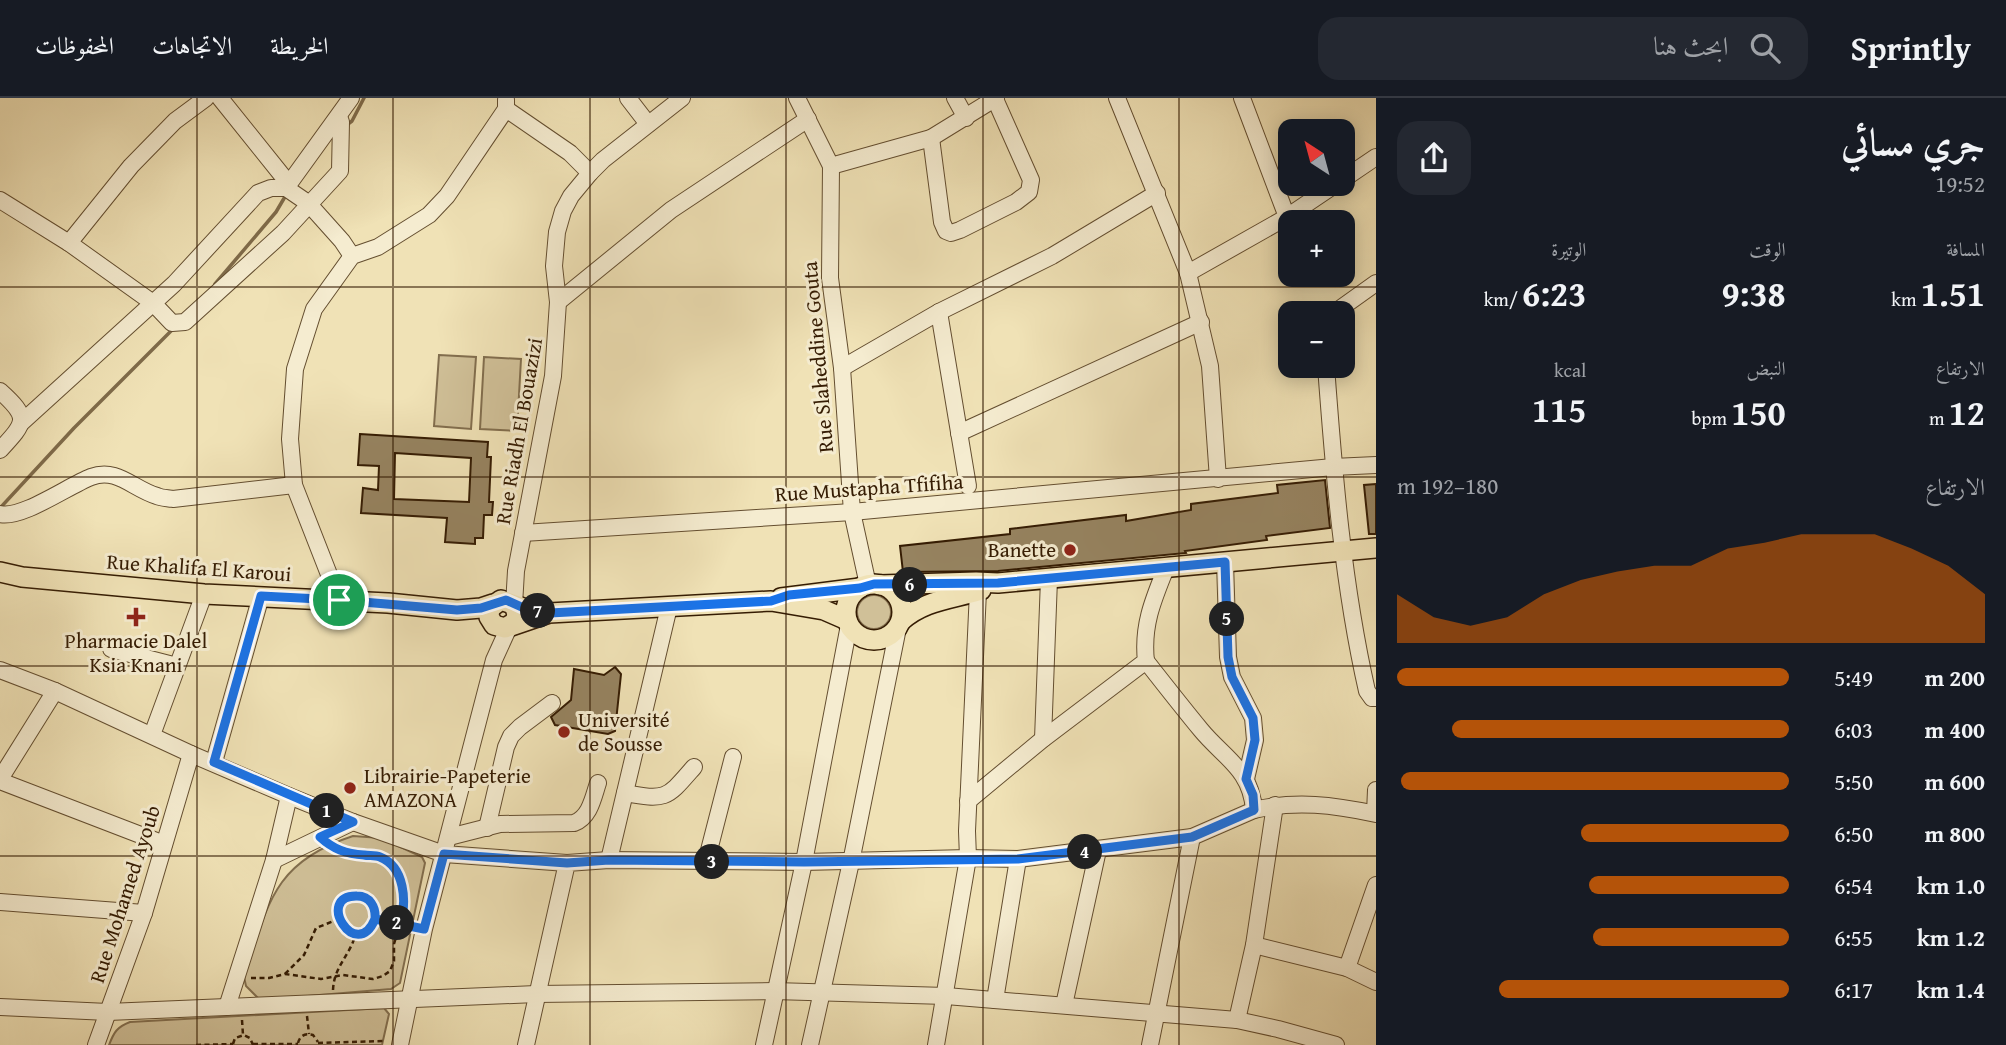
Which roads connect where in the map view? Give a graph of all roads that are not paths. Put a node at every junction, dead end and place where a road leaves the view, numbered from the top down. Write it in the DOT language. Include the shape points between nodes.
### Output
graph roads {
  1 [pos="206,98"];
  2 [pos="220,98"];
  3 [pos="351,98"];
  4 [pos="628,98"];
  5 [pos="682,98"];
  6 [pos="796,98"];
  7 [pos="955,98"];
  8 [pos="996,98"];
  9 [pos="1116,98"];
  10 [pos="1242,98"];
  11 [pos="506,103"];
  12 [pos="339,117"];
  13 [pos="966,118"];
  14 [pos="808,120"];
  15 [pos="648,124"];
  16 [pos="931,138"];
  17 [pos="1376,157"];
  18 [pos="831,166"];
  19 [pos="1355,171"];
  20 [pos="590,173"];
  21 [pos="288,186"];
  22 [pos="1157,193"];
  23 [pos="1319,196"];
  24 [pos="0,200"];
  25 [pos="308,203"];
  26 [pos="1284,210"];
  27 [pos="1299,210"];
  28 [pos="1278,223"];
  29 [pos="69,243"];
  30 [pos="352,256"];
  31 [pos="1188,273"];
  32 [pos="1376,283"];
  33 [pos="1351,301"];
  34 [pos="558,302"];
  35 [pos="153,303"];
  36 [pos="939,312"];
  37 [pos="1201,322"];
  38 [pos="842,369"];
  39 [pos="1327,378"];
  40 [pos="0,391"];
  41 [pos="21,424"];
  42 [pos="959,433"];
  43 [pos="0,450"];
  44 [pos="1376,466"];
  45 [pos="1333,467"];
  46 [pos="1217,479"];
  47 [pos="294,485"];
  48 [pos="968,485"];
  49 [pos="852,512"];
  50 [pos="0,514"];
  51 [pos="523,533"];
  52 [pos="1376,548"];
  53 [pos="1343,551"];
  54 [pos="1225,562"];
  55 [pos="1166,568"];
  56 [pos="0,572"];
  57 [pos="22,577"];
  58 [pos="1049,579"];
  59 [pos="0,582"];
  60 [pos="998,583"];
  61 [pos="869,586"];
  62 [pos="978,592"];
  63 [pos="204,594"];
  64 [pos="261,596"];
  65 [pos="339,600"];
  66 [pos="771,601"];
  67 [pos="501,604"];
  68 [pos="669,607"];
  69 [pos="457,610"];
  70 [pos="550,613"];
  71 [pos="848,623"];
  72 [pos="899,624"];
  73 [pos="505,626"];
  74 [pos="111,649"];
  75 [pos="1146,661"];
  76 [pos="177,666"];
  77 [pos="0,670"];
  78 [pos="55,691"];
  79 [pos="1376,698"];
  80 [pos="552,703"];
  81 [pos="152,735"];
  82 [pos="1043,739"];
  83 [pos="191,754"];
  84 [pos="733,757"];
  85 [pos="214,762"];
  86 [pos="694,767"];
  87 [pos="1246,779"];
  88 [pos="0,780"];
  89 [pos="598,782"];
  90 [pos="1376,790"];
  91 [pos="625,793"];
  92 [pos="289,796"];
  93 [pos="968,801"];
  94 [pos="1275,805"];
  95 [pos="1254,810"];
  96 [pos="1376,814"];
  97 [pos="353,822"];
  98 [pos="487,828"];
  99 [pos="449,837"];
  100 [pos="1192,837"];
  101 [pos="164,844"];
  102 [pos="1098,850"];
  103 [pos="444,854"];
  104 [pos="968,858"];
  105 [pos="274,859"];
  106 [pos="1018,859"];
  107 [pos="609,860"];
  108 [pos="706,862"];
  109 [pos="804,862"];
  110 [pos="851,862"];
  111 [pos="567,863"];
  112 [pos="1376,885"];
  113 [pos="0,902"];
  114 [pos="144,913"];
  115 [pos="1254,945"];
  116 [pos="1347,968"];
  117 [pos="1376,982"];
  118 [pos="774,991"];
  119 [pos="822,993"];
  120 [pos="536,994"];
  121 [pos="946,996"];
  122 [pos="409,1000"];
  123 [pos="995,1000"];
  124 [pos="1064,1005"];
  125 [pos="0,1007"];
  126 [pos="227,1007"];
  127 [pos="108,1012"];
  128 [pos="1157,1014"];
  129 [pos="1237,1020"];
  130 [pos="395,1043"];
  131 [pos="96,1045"];
  132 [pos="526,1045"];
  133 [pos="764,1045"];
  134 [pos="810,1045"];
  135 [pos="936,1045"];
  136 [pos="1150,1045"];
  137 [pos="1336,1045"];
  1 -- 29 [label="street" via="175,121 131,166"];
  2 -- 21 [label="street"];
  3 -- 12 [label="street"];
  4 -- 15 [label="street"];
  5 -- 15 [label="street, Rue Riadh El Bouazizi"];
  6 -- 14 [label="street"];
  7 -- 13 [label="street"];
  8 -- 13 [label="street"];
  8 -- 16 [label="street" via="1031,180 1029,192 1016,202 960,230 946,231"];
  9 -- 22 [label="street"];
  10 -- 26 [label="street"];
  11 -- 20 [label="street"];
  11 -- 30 [label="street" via="447,197 429,215 378,247"];
  12 -- 21 [label="street"];
  12 -- 25 [label="street" via="340,171"];
  13 -- 16 [label="street"];
  14 -- 18 [label="street"];
  14 -- 34 [label="street" via="671,210"];
  15 -- 20 [label="street, Rue Riadh El Bouazizi"];
  16 -- 18 [label="street"];
  17 -- 19 [label="street"];
  18 -- 38 [label="street, Rue Slaheddine Gouta" via="830,278"];
  20 -- 34 [label="street, Rue Riadh El Bouazizi" via="571,196 557,232"];
  21 -- 25 [label="street"];
  21 -- 35 [label="street" via="258,193"];
  22 -- 31 [label="street"];
  22 -- 36 [label="street" via="1052,256"];
  23 -- 27 [label="street"];
  24 -- 29 [label="street"];
  25 -- 30 [label="street"];
  25 -- 35 [label="street" via="188,320 172,323"];
  28 -- 31 [label="street"];
  29 -- 35 [label="street"];
  30 -- 47 [label="street" via="314,309 295,369 290,439"];
  31 -- 37 [label="street"];
  32 -- 33 [label="street"];
  34 -- 51 [label="street, Rue Riadh El Bouazizi" via="553,376"];
  35 -- 41 [label="street"];
  36 -- 38 [label="street"];
  36 -- 42 [label="street"];
  37 -- 42 [label="street"];
  37 -- 46 [label="street" via="1210,366"];
  38 -- 49 [label="street, Rue Slaheddine Gouta"];
  39 -- 45 [label="street"];
  40 -- 41 [label="street" via="17,407"];
  41 -- 43 [label="street"];
  42 -- 48 [label="street"];
  44 -- 45 [label="street, Rue Mustapha Tfifiha"];
  45 -- 46 [label="street, Rue Mustapha Tfifiha"];
  45 -- 53 [label="street"];
  46 -- 49 [label="street, Rue Mustapha Tfifiha"];
  47 -- 50 [label="street" via="173,499 107,473 26,509"];
  47 -- 65 [label="street"];
  49 -- 51 [label="street, Rue Mustapha Tfifiha"];
  49 -- 61 [label="street, Rue Slaheddine Gouta"];
  51 -- 67 [label="street, Rue Riadh El Bouazizi" via="516,571"];
  52 -- 53 [label="main road, Rue Khalifa El Karoui"];
  53 -- 54 [label="main road, Rue Khalifa El Karoui"];
  53 -- 79 [label="street" via="1365,685"];
  54 -- 55 [label="main road, Rue Khalifa El Karoui"];
  54 -- 87 [label="street" via="1228,657 1232,677 1253,718 1255,740"];
  55 -- 58 [label="main road, Rue Khalifa El Karoui"];
  55 -- 75 [label="street" via="1147,617"];
  56 -- 57 [label="main road, Rue Khalifa El Karoui"];
  57 -- 59 [label="main road, Rue Khalifa El Karoui"];
  57 -- 63 [label="main road, Rue Khalifa El Karoui"];
  58 -- 60 [label="main road, Rue Khalifa El Karoui"];
  58 -- 82 [label="street"];
  60 -- 61 [label="main road, Rue Khalifa El Karoui"];
  60 -- 62 [label="main road"];
  61 -- 66 [label="main road, Rue Khalifa El Karoui"];
  61 -- 71 [label="main road" via="848,602"];
  61 -- 72 [label="main road" via="896,594 902,612"];
  62 -- 72 [label="main road" via="930,603 911,611"];
  62 -- 93 [label="street"];
  63 -- 64 [label="main road, Rue Khalifa El Karoui"];
  63 -- 76 [label="street"];
  64 -- 65 [label="main road, Rue Khalifa El Karoui"];
  64 -- 85 [label="street"];
  65 -- 69 [label="main road, Rue Khalifa El Karoui"];
  66 -- 68 [label="main road, Rue Khalifa El Karoui"];
  66 -- 71 [label="main road, Rue Khalifa El Karoui" via="824,610"];
  67 -- 69 [label="main road, Rue Khalifa El Karoui"];
  67 -- 70 [label="main road, Rue Khalifa El Karoui"];
  67 -- 73 [label="main road" via="517,618"];
  68 -- 70 [label="main road, Rue Khalifa El Karoui"];
  68 -- 91 [label="street"];
  69 -- 73 [label="main road, Rue Khalifa El Karoui"];
  70 -- 73 [label="main road, Rue Khalifa El Karoui"];
  71 -- 72 [label="main road" via="855,633 873,640 882,639"];
  71 -- 109 [label="street"];
  72 -- 110 [label="street"];
  73 -- 99 [label="street"];
  74 -- 76 [label="street"];
  75 -- 82 [label="street"];
  75 -- 87 [label="street"];
  76 -- 81 [label="street"];
  77 -- 78 [label="street"];
  78 -- 81 [label="street"];
  78 -- 88 [label="street"];
  80 -- 98 [label="street" via="511,736"];
  81 -- 83 [label="street"];
  82 -- 93 [label="street"];
  83 -- 85 [label="street"];
  83 -- 101 [label="street, Rue Mohamed Ayoub"];
  84 -- 108 [label="street"];
  85 -- 92 [label="street"];
  86 -- 91 [label="street" via="673,792 654,798"];
  87 -- 95 [label="street"];
  88 -- 101 [label="street"];
  89 -- 98 [label="street" via="580,820"];
  90 -- 96 [label="street"];
  91 -- 107 [label="street"];
  92 -- 97 [label="street"];
  92 -- 105 [label="street"];
  93 -- 104 [label="street"];
  94 -- 95 [label="street"];
  94 -- 96 [label="street" via="1312,803"];
  94 -- 115 [label="street"];
  95 -- 100 [label="street"];
  97 -- 103 [label="street"];
  97 -- 105 [label="street"];
  98 -- 99 [label="street"];
  99 -- 103 [label="street"];
  100 -- 102 [label="street"];
  100 -- 128 [label="street"];
  101 -- 114 [label="street, Rue Mohamed Ayoub"];
  102 -- 106 [label="street"];
  102 -- 124 [label="street"];
  103 -- 111 [label="street"];
  103 -- 122 [label="street"];
  104 -- 106 [label="street"];
  104 -- 110 [label="street"];
  104 -- 121 [label="street"];
  105 -- 126 [label="street"];
  106 -- 123 [label="street"];
  107 -- 108 [label="street"];
  107 -- 111 [label="street"];
  108 -- 109 [label="street"];
  109 -- 110 [label="street"];
  109 -- 118 [label="street"];
  110 -- 119 [label="street"];
  111 -- 120 [label="street"];
  112 -- 116 [label="street"];
  113 -- 114 [label="street"];
  114 -- 127 [label="street, Rue Mohamed Ayoub"];
  115 -- 116 [label="street"];
  115 -- 129 [label="street"];
  116 -- 117 [label="street"];
  118 -- 119 [label="street"];
  118 -- 120 [label="street"];
  118 -- 133 [label="street"];
  119 -- 121 [label="street"];
  119 -- 134 [label="street"];
  120 -- 122 [label="street"];
  120 -- 132 [label="street"];
  121 -- 123 [label="street"];
  121 -- 135 [label="street"];
  122 -- 126 [label="street"];
  122 -- 130 [label="street"];
  123 -- 124 [label="street"];
  124 -- 128 [label="street"];
  125 -- 127 [label="street"];
  126 -- 127 [label="street"];
  127 -- 131 [label="street, Rue Mohamed Ayoub"];
  128 -- 129 [label="street"];
  128 -- 136 [label="street"];
  129 -- 137 [label="street"];
}
